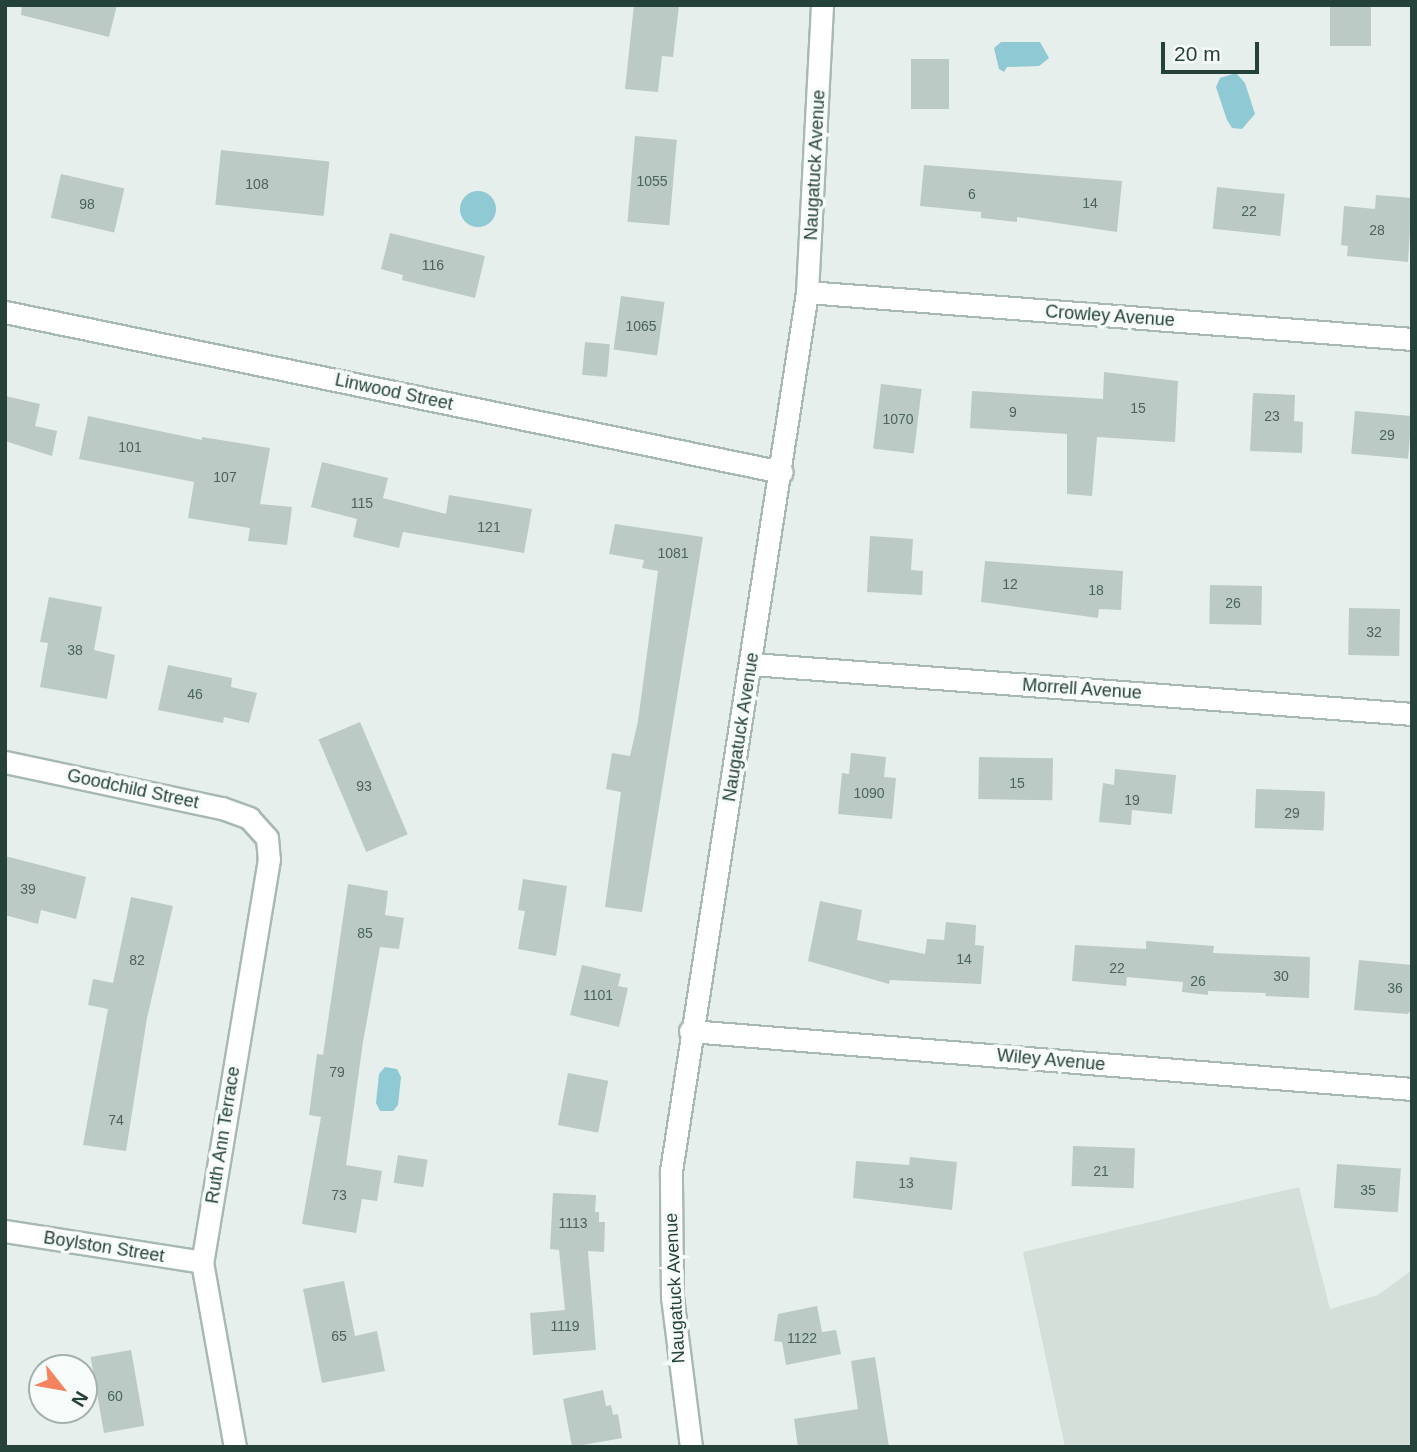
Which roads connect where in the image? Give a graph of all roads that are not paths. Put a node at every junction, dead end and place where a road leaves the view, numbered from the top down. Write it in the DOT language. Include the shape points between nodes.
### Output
graph roads {
  1 [pos="822,5"];
  2 [pos="807,292"];
  3 [pos="5,312"];
  4 [pos="1412,339"];
  5 [pos="782,472"];
  6 [pos="752,664"];
  7 [pos="1412,714"];
  8 [pos="5,762"];
  9 [pos="258,825"];
  10 [pos="690,1031"];
  11 [pos="1412,1089"];
  12 [pos="5,1231"];
  13 [pos="202,1262"];
  14 [pos="235,1447"];
  15 [pos="691,1447"];
  1 -- 2 [label="street, Naugatuck Avenue"];
  2 -- 4 [label="street, Crowley Avenue"];
  2 -- 5 [label="street, Naugatuck Avenue"];
  3 -- 5 [label="street, Linwood Street"];
  5 -- 6 [label="street, Naugatuck Avenue"];
  6 -- 7 [label="street, Morrell Avenue"];
  6 -- 10 [label="street, Naugatuck Avenue"];
  8 -- 9 [label="street, Goodchild Street" via="222,808"];
  9 -- 13 [label="street, Ruth Ann Terrace" via="267,838 269,859"];
  10 -- 11 [label="street, Wiley Avenue"];
  10 -- 15 [label="street, Naugatuck Avenue" via="671,1171 670,1248"];
  12 -- 13 [label="street, Boylston Street"];
  13 -- 14 [label="street, Ruth Ann Terrace"];
}
